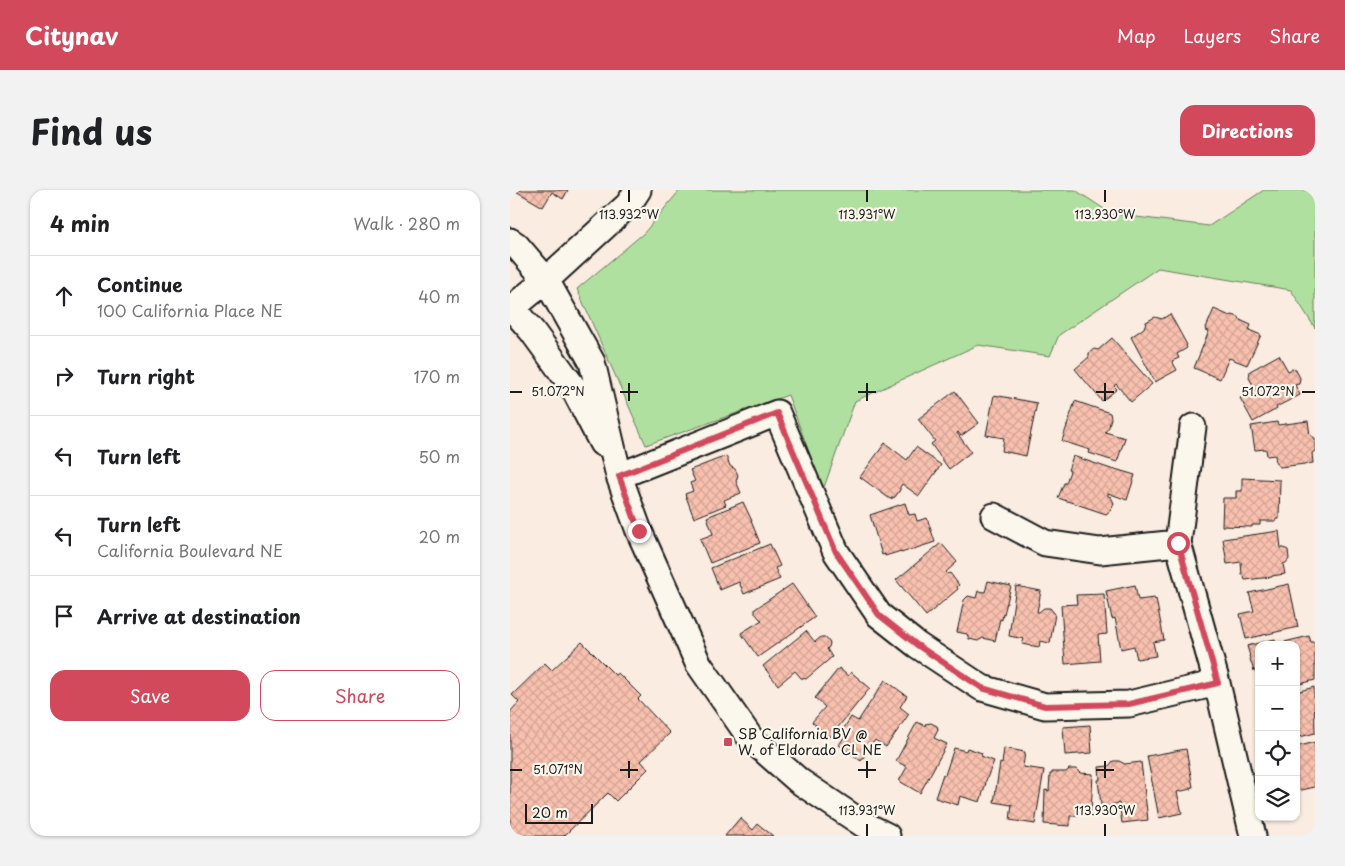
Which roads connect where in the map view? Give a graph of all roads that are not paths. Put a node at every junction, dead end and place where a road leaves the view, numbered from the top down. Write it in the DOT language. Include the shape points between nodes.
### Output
graph roads {
  1 [pos="638,190"];
  2 [pos="510,241"];
  3 [pos="546,280"];
  4 [pos="511,307"];
  5 [pos="1193,427"];
  6 [pos="619,476"];
  7 [pos="994,516"];
  8 [pos="1178,543"];
  9 [pos="1218,683"];
  10 [pos="887,836"];
  11 [pos="1253,836"];
  1 -- 3 [label="street" via="628,205"];
  2 -- 3 [label="street"];
  3 -- 4 [label="street"];
  3 -- 6 [label="street" via="592,362"];
  4 -- 6 [label="street" via="573,387"];
  5 -- 8 [label="street"];
  6 -- 9 [label="street" via="777,413 836,552 879,615 917,645 982,688 1045,706 1129,704"];
  6 -- 10 [label="street" via="639,531 698,663 751,739 799,781 863,824"];
  7 -- 8 [label="street" via="1045,543 1100,551"];
  8 -- 9 [label="street"];
  9 -- 11 [label="street"];
}
